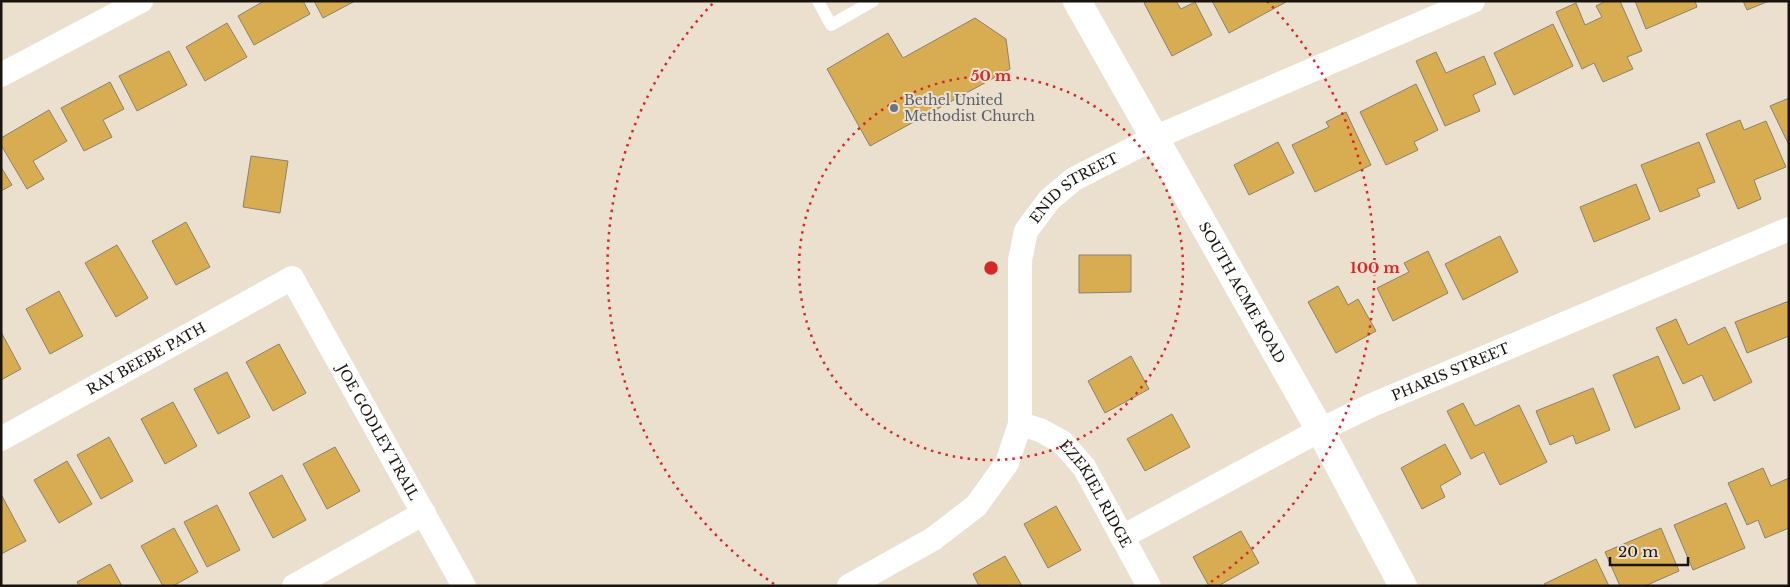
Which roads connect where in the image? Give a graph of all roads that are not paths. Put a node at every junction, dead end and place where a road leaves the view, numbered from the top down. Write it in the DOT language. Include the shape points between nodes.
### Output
graph roads {
  1 [pos="141,1"];
  2 [pos="818,1"];
  3 [pos="873,1"];
  4 [pos="1078,1"];
  5 [pos="1473,1"];
  6 [pos="1,75"];
  7 [pos="1154,138"];
  8 [pos="1789,229"];
  9 [pos="292,278"];
  10 [pos="1020,424"];
  11 [pos="1320,430"];
  12 [pos="1,439"];
  13 [pos="424,513"];
  14 [pos="1122,537"];
  15 [pos="294,586"];
  16 [pos="464,586"];
  17 [pos="849,586"];
  18 [pos="1149,586"];
  19 [pos="1402,586"];
  1 -- 6 [label="street"];
  2 -- 3 [label="lane" via="831,25"];
  4 -- 7 [label="street, SOUTH ACME ROAD"];
  5 -- 7 [label="street, ENID STREET"];
  7 -- 10 [label="street, ENID STREET" via="1074,179 1049,200 1026,231 1020,260"];
  7 -- 11 [label="street, SOUTH ACME ROAD"];
  8 -- 11 [label="street, PHARIS STREET"];
  9 -- 12 [label="street, RAY BEEBE PATH"];
  9 -- 13 [label="street, JOE GODLEY TRAIL"];
  10 -- 14 [label="street, EZEKIEL RIDGE" via="1062,442 1079,460"];
  10 -- 17 [label="street, ENID STREET" via="1007,463 976,506 934,539"];
  11 -- 14 [label="street, PHARIS STREET"];
  11 -- 19 [label="street, SOUTH ACME ROAD"];
  13 -- 15 [label="street"];
  13 -- 16 [label="street, JOE GODLEY TRAIL"];
  14 -- 18 [label="street, EZEKIEL RIDGE"];
}
